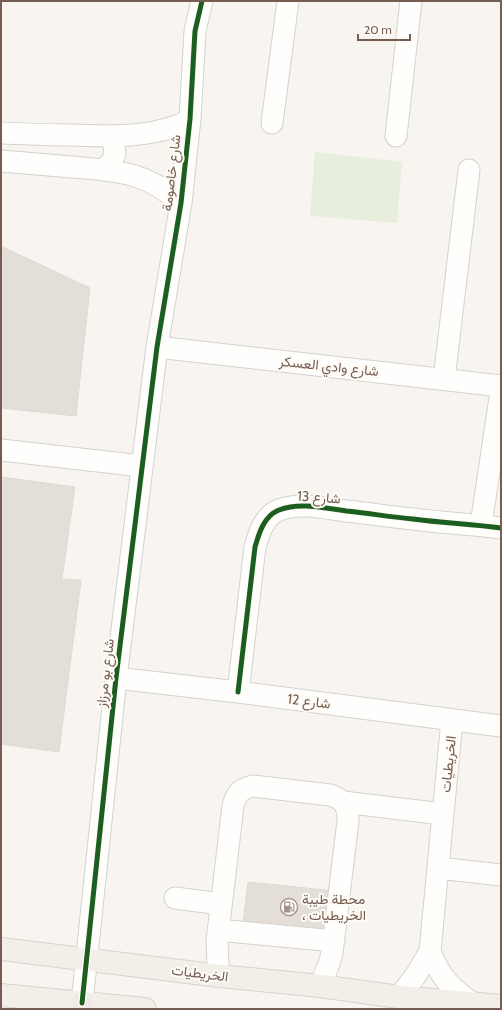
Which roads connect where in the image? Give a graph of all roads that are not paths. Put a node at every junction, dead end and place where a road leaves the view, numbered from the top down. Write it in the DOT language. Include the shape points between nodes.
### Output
graph roads {
  1 [pos="202,1"];
  2 [pos="288,1"];
  3 [pos="411,1"];
  4 [pos="190,119"];
  5 [pos="272,123"];
  6 [pos="1,133"];
  7 [pos="108,136"];
  8 [pos="396,136"];
  9 [pos="1,161"];
  10 [pos="103,170"];
  11 [pos="469,170"];
  12 [pos="181,202"];
  13 [pos="157,347"];
  14 [pos="444,380"];
  15 [pos="501,386"];
  16 [pos="501,391"];
  17 [pos="1,450"];
  18 [pos="142,466"];
  19 [pos="491,527"];
  20 [pos="116,678"];
  21 [pos="238,692"];
  22 [pos="452,720"];
  23 [pos="501,726"];
  24 [pos="343,802"];
  25 [pos="443,814"];
  26 [pos="438,868"];
  27 [pos="501,875"];
  28 [pos="175,898"];
  29 [pos="221,904"];
  30 [pos="218,930"];
  31 [pos="334,941"];
  32 [pos="1,949"];
  33 [pos="430,951"];
  34 [pos="87,959"];
  35 [pos="220,976"];
  36 [pos="320,986"];
  37 [pos="1,994"];
  38 [pos="399,997"];
  39 [pos="474,1004"];
  40 [pos="82,1006"];
  41 [pos="501,1006"];
  42 [pos="145,1009"];
  1 -- 4 [label="street, شارع خاصومة" via="195,31"];
  2 -- 5 [label="street"];
  3 -- 8 [label="street"];
  4 -- 7 [label="street" via="178,126 150,133"];
  4 -- 12 [label="street, شارع خاصومة"];
  6 -- 7 [label="street"];
  7 -- 10 [label="street" via="114,144 115,154 111,163"];
  9 -- 10 [label="street"];
  10 -- 12 [label="street" via="137,176 166,190"];
  11 -- 14 [label="street"];
  12 -- 13 [label="street, شارع خاصومة"];
  13 -- 14 [label="street, شارع وادي العسكر"];
  13 -- 18 [label="street, شارع بو مرزاز"];
  14 -- 15 [label="street, شارع وادي العسكر"];
  16 -- 19 [label="street, شارع 13"];
  17 -- 18 [label="street"];
  18 -- 20 [label="street, شارع بو مرزاز"];
  19 -- 21 [label="street, شارع 13" via="315,506 290,507 270,515 258,534 255,547"];
  20 -- 21 [label="street, شارع 12"];
  20 -- 34 [label="street, شارع بو مرزاز"];
  21 -- 22 [label="street, شارع 12"];
  22 -- 23 [label="street, شارع 12"];
  22 -- 25 [label="street, الخريطيات"];
  24 -- 25 [label="street"];
  24 -- 29 [label="street" via="330,795 253,786 239,792 233,806"];
  24 -- 31 [label="street" via="347,808 348,821"];
  25 -- 26 [label="street, الخريطيات"];
  26 -- 27 [label="street"];
  26 -- 33 [label="street, الخريطيات"];
  28 -- 29 [label="street"];
  29 -- 30 [label="street"];
  30 -- 31 [label="street"];
  30 -- 35 [label="street"];
  31 -- 36 [label="street" via="329,964"];
  32 -- 34 [label="main road, الخريطيات"];
  33 -- 38 [label="street, الخريطيات"];
  33 -- 39 [label="street" via="447,982"];
  34 -- 35 [label="main road, الخريطيات"];
  34 -- 40 [label="street, شارع بو مرزاز"];
  35 -- 36 [label="main road, الخريطيات"];
  36 -- 38 [label="main road, الخريطيات"];
  37 -- 40 [label="main road"];
  38 -- 39 [label="main road, الخريطيات"];
  39 -- 41 [label="main road, الخريطيات"];
  40 -- 42 [label="main road"];
}
